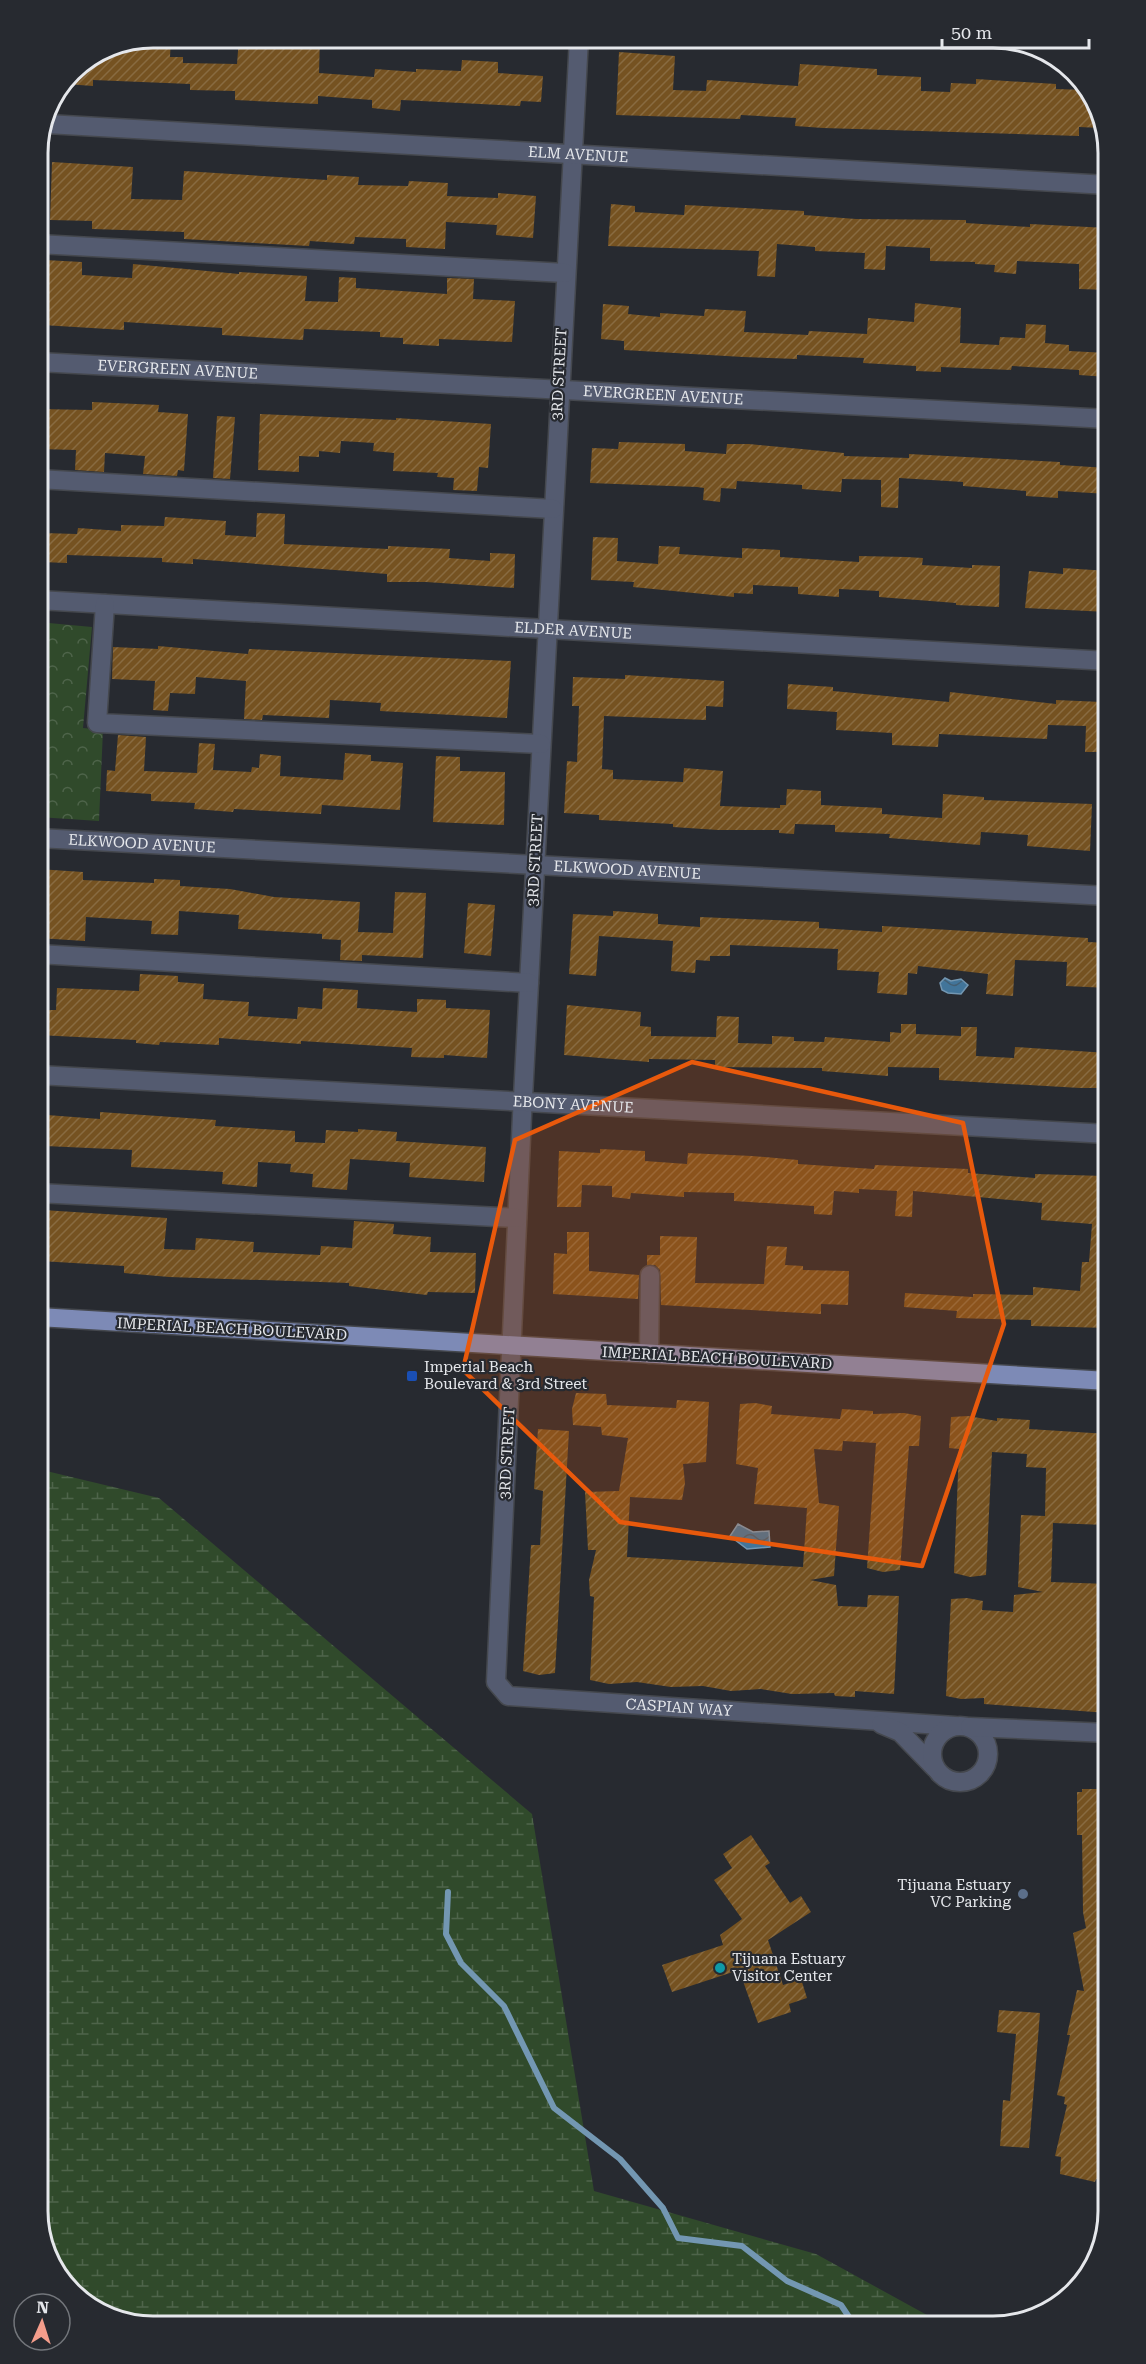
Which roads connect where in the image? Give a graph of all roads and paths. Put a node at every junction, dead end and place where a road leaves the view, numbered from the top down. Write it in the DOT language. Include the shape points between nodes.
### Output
graph roads {
  1 [pos="578,48"];
  2 [pos="53,124"];
  3 [pos="571,154"];
  4 [pos="1098,184"];
  5 [pos="48,245"];
  6 [pos="565,273"];
  7 [pos="48,363"];
  8 [pos="559,391"];
  9 [pos="1098,418"];
  10 [pos="48,479"];
  11 [pos="553,509"];
  12 [pos="48,601"];
  13 [pos="105,604"];
  14 [pos="546,629"];
  15 [pos="1098,660"];
  16 [pos="541,744"];
  17 [pos="48,839"];
  18 [pos="535,865"];
  19 [pos="1098,895"];
  20 [pos="48,955"];
  21 [pos="529,983"];
  22 [pos="48,1076"];
  23 [pos="523,1102"];
  24 [pos="1098,1133"];
  25 [pos="48,1194"];
  26 [pos="517,1218"];
  27 [pos="650,1275"];
  28 [pos="48,1318"];
  29 [pos="510,1346"];
  30 [pos="649,1354"];
  31 [pos="1098,1380"];
  32 [pos="496,1682"];
  33 [pos="868,1719"];
  34 [pos="962,1727"];
  35 [pos="1098,1733"];
  36 [pos="935,1768"];
  1 -- 3 [label="street, 3RD STREET"];
  2 -- 3 [label="street, ELM AVENUE"];
  3 -- 4 [label="street, ELM AVENUE"];
  3 -- 6 [label="street, 3RD STREET"];
  5 -- 6 [label="street"];
  6 -- 8 [label="street, 3RD STREET"];
  7 -- 8 [label="street, EVERGREEN AVENUE"];
  8 -- 9 [label="street, EVERGREEN AVENUE"];
  8 -- 11 [label="street, 3RD STREET"];
  10 -- 11 [label="street"];
  11 -- 14 [label="street, 3RD STREET"];
  12 -- 13 [label="street, ELDER AVENUE"];
  13 -- 14 [label="street, ELDER AVENUE"];
  13 -- 16 [label="street" via="97,723"];
  14 -- 15 [label="street, ELDER AVENUE"];
  14 -- 16 [label="street, 3RD STREET"];
  16 -- 18 [label="street, 3RD STREET"];
  17 -- 18 [label="street, ELKWOOD AVENUE"];
  18 -- 19 [label="street, ELKWOOD AVENUE"];
  18 -- 21 [label="street, 3RD STREET"];
  20 -- 21 [label="street"];
  21 -- 23 [label="street, 3RD STREET"];
  22 -- 23 [label="street, EBONY AVENUE"];
  23 -- 24 [label="street, EBONY AVENUE"];
  23 -- 26 [label="street, 3RD STREET"];
  25 -- 26 [label="street"];
  26 -- 29 [label="street, 3RD STREET"];
  27 -- 30 [label="street"];
  28 -- 29 [label="main road, IMPERIAL BEACH BOULEVARD"];
  29 -- 30 [label="main road, IMPERIAL BEACH BOULEVARD"];
  29 -- 32 [label="street, 3RD STREET"];
  30 -- 31 [label="main road, IMPERIAL BEACH BOULEVARD"];
  32 -- 33 [label="street, CASPIAN WAY" via="508,1696"];
  33 -- 34 [label="street, CASPIAN WAY"];
  33 -- 36 [label="street, CASPIAN WAY" via="900,1732"];
  34 -- 35 [label="street, CASPIAN WAY"];
  34 -- 36 [label="street" via="939,1735 932,1751"];
  34 -- 36 [label="street, CASPIAN WAY" via="985,1744 982,1771 967,1781 957,1782"];
}
